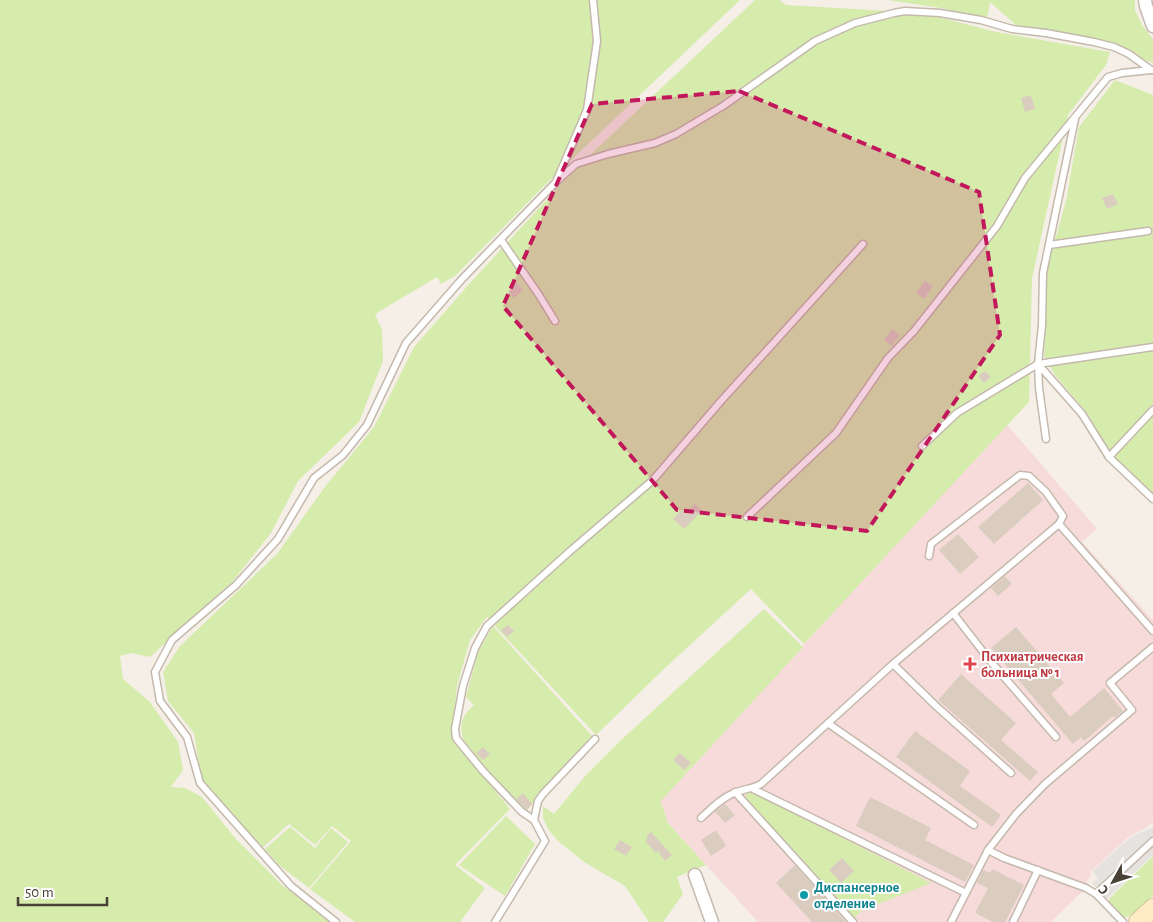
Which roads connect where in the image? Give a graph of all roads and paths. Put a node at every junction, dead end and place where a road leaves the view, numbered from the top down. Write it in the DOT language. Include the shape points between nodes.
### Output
graph roads {
  1 [pos="593,0"];
  2 [pos="1145,0"];
  3 [pos="1153,26"];
  4 [pos="1152,70"];
  5 [pos="1076,116"];
  6 [pos="556,182"];
  7 [pos="1148,231"];
  8 [pos="501,240"];
  9 [pos="863,244"];
  10 [pos="1049,245"];
  11 [pos="555,321"];
  12 [pos="1153,347"];
  13 [pos="1038,364"];
  14 [pos="1153,410"];
  15 [pos="1046,439"];
  16 [pos="922,446"];
  17 [pos="1109,457"];
  18 [pos="1153,499"];
  19 [pos="747,517"];
  20 [pos="1059,524"];
  21 [pos="929,556"];
  22 [pos="953,613"];
  23 [pos="1153,630"];
  24 [pos="1153,647"];
  25 [pos="894,664"];
  26 [pos="829,724"];
  27 [pos="1056,736"];
  28 [pos="594,740"];
  29 [pos="1011,773"];
  30 [pos="753,789"];
  31 [pos="735,792"];
  32 [pos="701,818"];
  33 [pos="534,820"];
  34 [pos="974,825"];
  35 [pos="1153,841"];
  36 [pos="988,850"];
  37 [pos="1038,870"];
  38 [pos="695,875"];
  39 [pos="966,893"];
  40 [pos="1096,894"];
  41 [pos="1153,908"];
  42 [pos="954,921"];
  43 [pos="336,922"];
  44 [pos="494,922"];
  45 [pos="712,922"];
  46 [pos="853,922"];
  47 [pos="1012,922"];
  48 [pos="1123,922"];
  49 [pos="1138,922"];
  1 -- 6 [label="lane" via="597,41 587,110"];
  2 -- 3 [label="street"];
  4 -- 5 [label="lane" via="1108,77"];
  4 -- 6 [label="lane" via="1129,54 1094,42 1012,30 981,20 940,13 894,12 855,23 815,41 723,106 676,134 655,143 576,164"];
  5 -- 10 [label="lane"];
  5 -- 19 [label="lane" via="1026,178 997,226 914,331 888,358 836,433"];
  6 -- 8 [label="lane"];
  7 -- 10 [label="lane"];
  8 -- 11 [label="lane"];
  8 -- 43 [label="lane" via="406,343 367,425 343,455 314,478 278,539 236,585 172,640 155,672 160,701 187,737 200,783 291,886"];
  9 -- 33 [label="lane" via="653,480 487,626 475,648 463,686 456,738 522,812"];
  10 -- 13 [label="lane" via="1043,273"];
  12 -- 13 [label="lane"];
  13 -- 15 [label="lane"];
  13 -- 16 [label="lane" via="957,413"];
  13 -- 17 [label="lane" via="1082,414"];
  14 -- 17 [label="lane"];
  17 -- 18 [label="lane"];
  20 -- 21 [label="lane" via="1063,516 1046,492 1029,476 1020,475 931,544"];
  20 -- 22 [label="lane"];
  20 -- 23 [label="lane"];
  22 -- 25 [label="lane"];
  22 -- 27 [label="lane"];
  24 -- 36 [label="lane" via="1110,683 1132,710 1045,784"];
  25 -- 26 [label="lane"];
  25 -- 29 [label="lane"];
  26 -- 30 [label="lane"];
  26 -- 34 [label="lane"];
  28 -- 33 [label="lane" via="543,794"];
  30 -- 31 [label="lane"];
  30 -- 39 [label="lane"];
  31 -- 32 [label="lane" via="724,797"];
  31 -- 46 [label="lane"];
  33 -- 44 [label="lane" via="544,840"];
  35 -- 40 [label="lane"];
  36 -- 37 [label="lane"];
  36 -- 39 [label="lane"];
  37 -- 40 [label="lane"];
  37 -- 47 [label="lane"];
  38 -- 45 [label="street"];
  39 -- 42 [label="lane"];
  40 -- 48 [label="lane"];
  41 -- 49 [label="street"];
}
